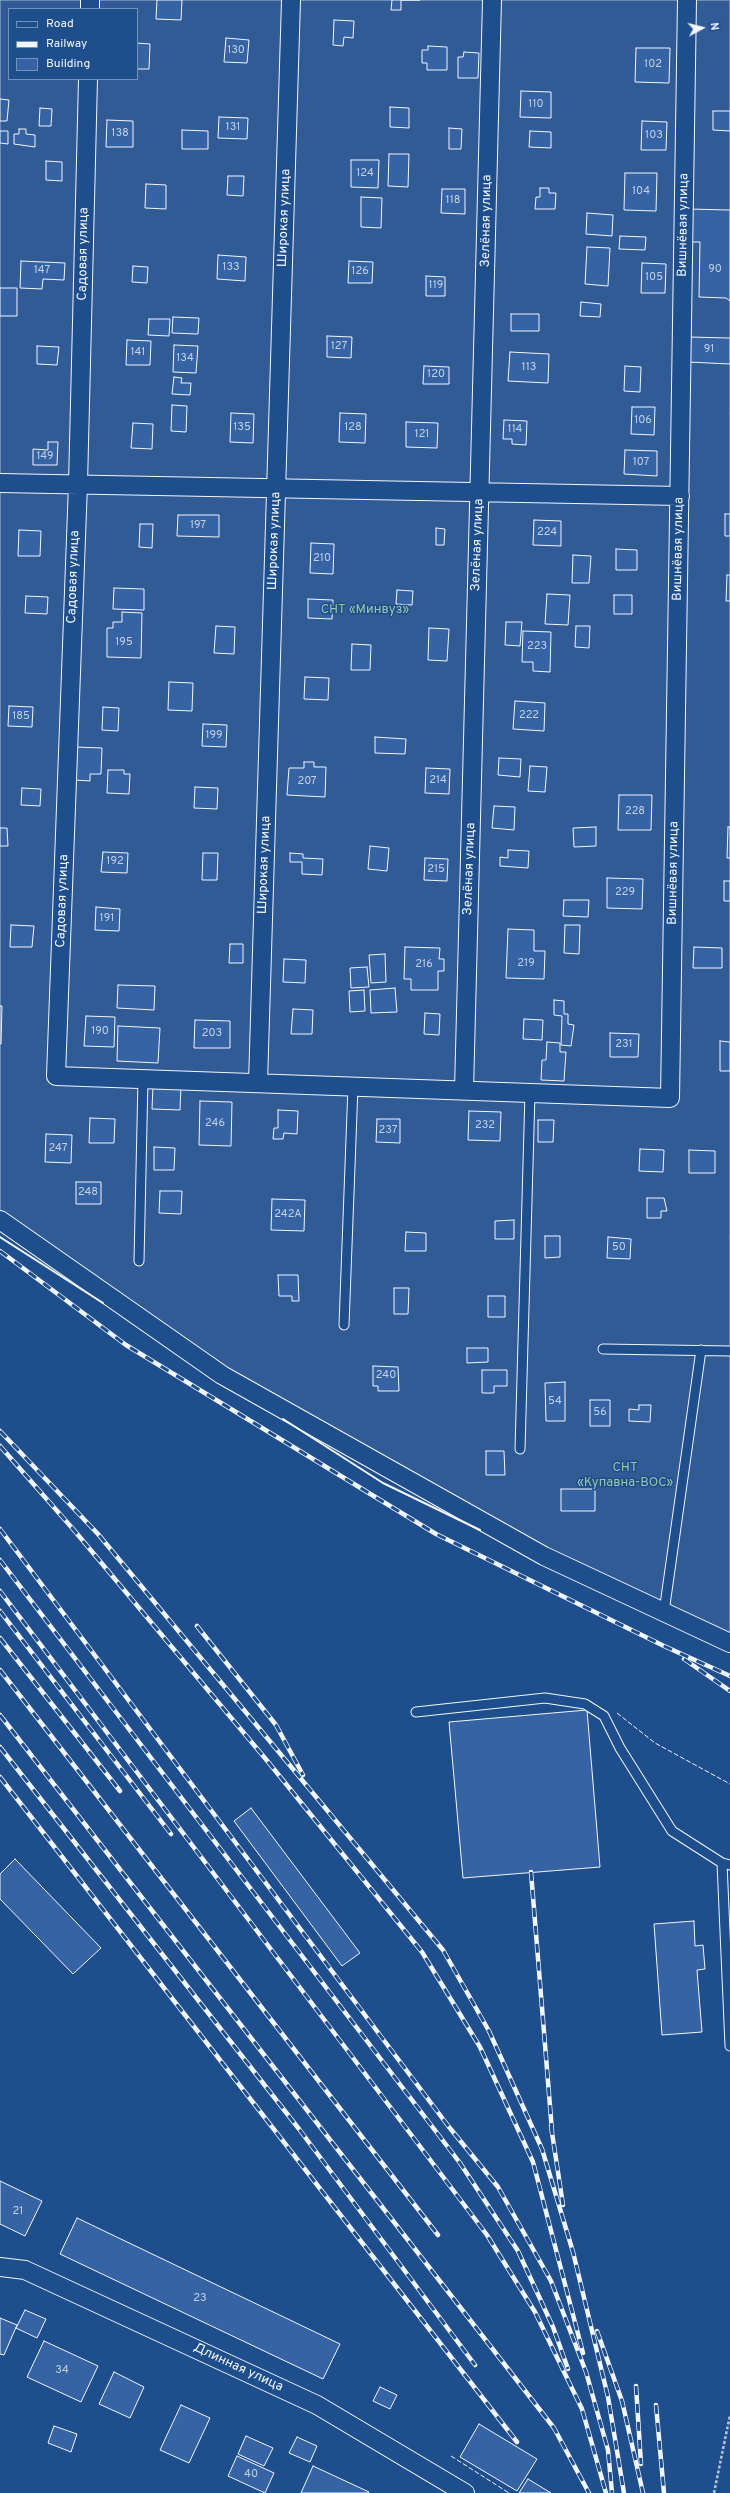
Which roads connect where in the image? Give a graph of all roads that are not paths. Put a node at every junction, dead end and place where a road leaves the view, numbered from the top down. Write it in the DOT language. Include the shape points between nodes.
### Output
graph roads {
  1 [pos="291,0"];
  2 [pos="492,0"];
  3 [pos="687,0"];
  4 [pos="88,80"];
  5 [pos="0,483"];
  6 [pos="78,484"];
  7 [pos="276,488"];
  8 [pos="480,492"];
  9 [pos="680,496"];
  10 [pos="143,1079"];
  11 [pos="258,1083"];
  12 [pos="353,1086"];
  13 [pos="464,1090"];
  14 [pos="530,1093"];
  15 [pos="0,1220"];
  16 [pos="139,1261"];
  17 [pos="344,1325"];
  18 [pos="603,1349"];
  19 [pos="701,1350"];
  20 [pos="730,1351"];
  21 [pos="520,1449"];
  22 [pos="664,1612"];
  23 [pos="730,1643"];
  24 [pos="416,1712"];
  25 [pos="726,1864"];
  26 [pos="729,2022"];
  27 [pos="730,2046"];
  28 [pos="0,2267"];
  29 [pos="465,2493"];
  1 -- 7 [label="street, Широкая улица"];
  2 -- 8 [label="street, Зелёная улица"];
  3 -- 9 [label="street, Вишнёвая улица"];
  4 -- 6 [label="street, Садовая улица"];
  5 -- 6 [label="street"];
  6 -- 7 [label="street"];
  6 -- 10 [label="street, Садовая улица" via="56,1076"];
  7 -- 8 [label="street"];
  7 -- 11 [label="street, Широкая улица"];
  8 -- 9 [label="street"];
  8 -- 13 [label="street, Зелёная улица"];
  9 -- 14 [label="street, Вишнёвая улица" via="670,1098"];
  10 -- 11 [label="street"];
  10 -- 16 [label="lane"];
  11 -- 12 [label="street"];
  12 -- 13 [label="street"];
  12 -- 17 [label="lane"];
  13 -- 14 [label="street"];
  14 -- 21 [label="lane"];
  15 -- 22 [label="street" via="222,1375 544,1556"];
  18 -- 19 [label="lane"];
  19 -- 20 [label="lane"];
  19 -- 22 [label="lane"];
  22 -- 23 [label="street"];
  24 -- 25 [label="lane" via="545,1698 585,1704 604,1716 620,1748 672,1831"];
  25 -- 26 [label="lane"];
  26 -- 27 [label="lane"];
  28 -- 29 [label="street, Длинная улица" via="25,2270 317,2405"];
}
